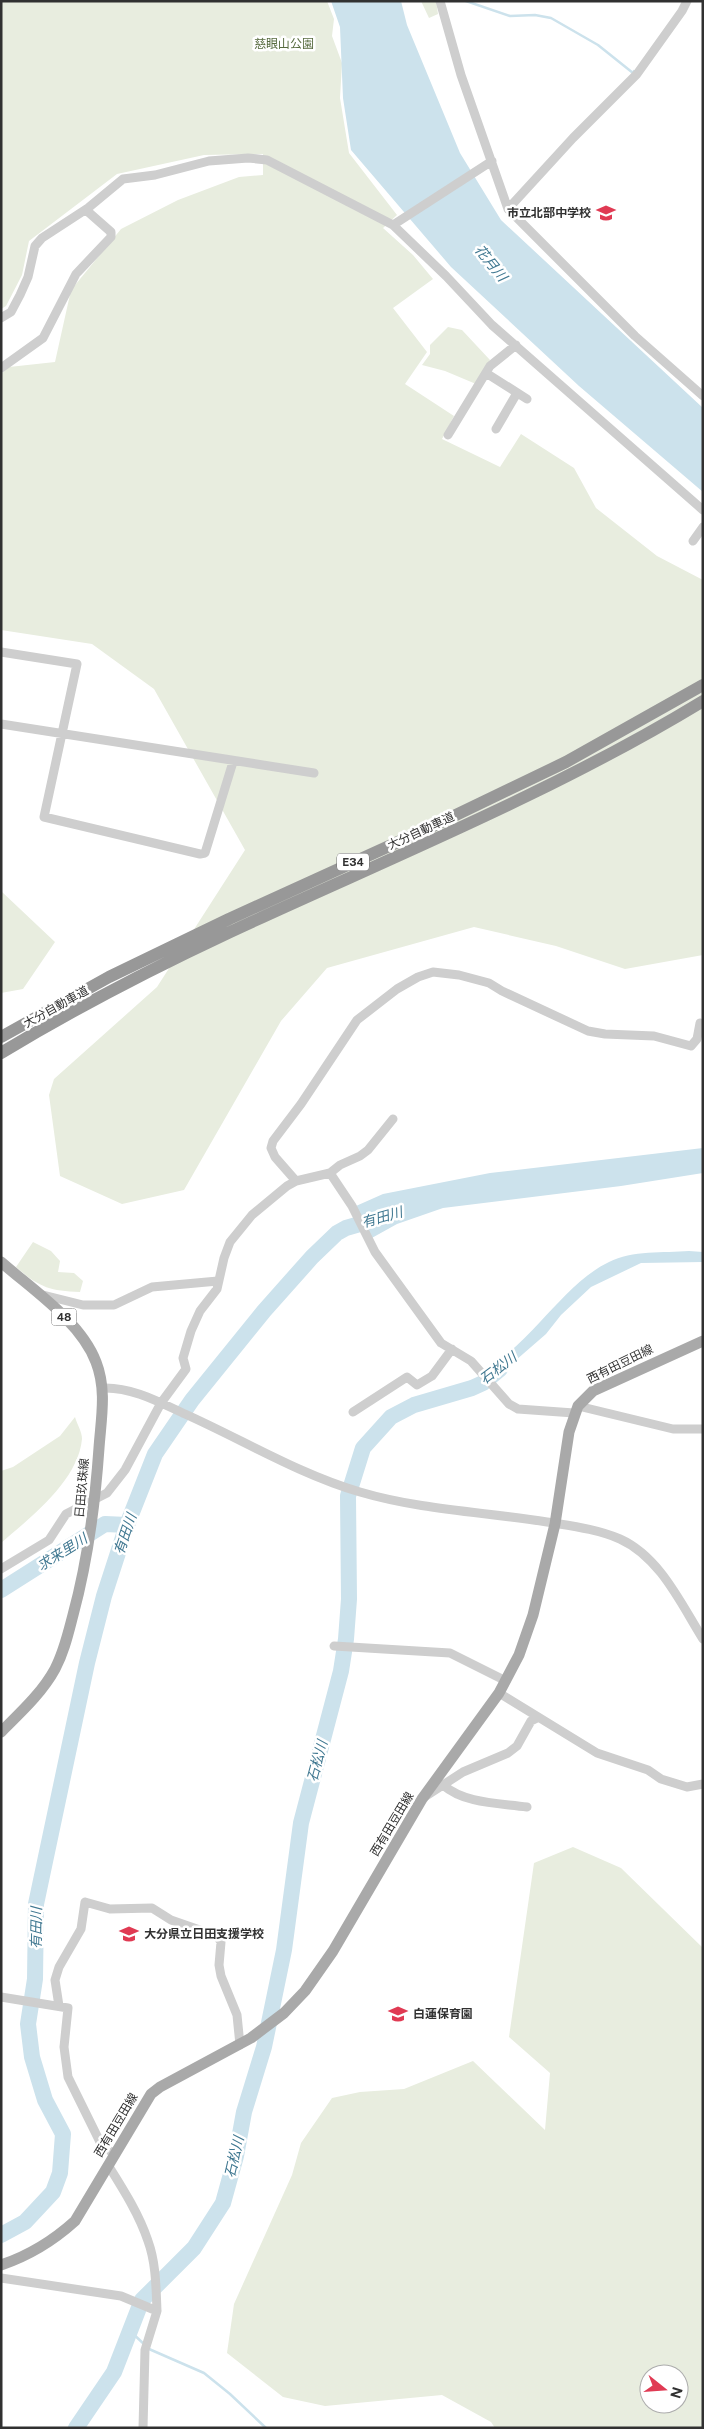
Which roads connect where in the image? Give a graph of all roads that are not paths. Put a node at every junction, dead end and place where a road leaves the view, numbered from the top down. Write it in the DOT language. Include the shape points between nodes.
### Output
graph roads {
  1 [pos="440,1"];
  2 [pos="687,1"];
  3 [pos="492,161"];
  4 [pos="508,209"];
  5 [pos="86,210"];
  6 [pos="393,225"];
  7 [pos="1,318"];
  8 [pos="516,345"];
  9 [pos="1,368"];
  10 [pos="486,373"];
  11 [pos="517,393"];
  12 [pos="703,396"];
  13 [pos="527,399"];
  14 [pos="496,429"];
  15 [pos="448,435"];
  16 [pos="703,510"];
  17 [pos="703,527"];
  18 [pos="693,541"];
  19 [pos="1,652"];
  20 [pos="703,685"];
  21 [pos="703,702"];
  22 [pos="1,724"];
  23 [pos="61,734"];
  24 [pos="233,762"];
  25 [pos="314,773"];
  26 [pos="700,1023"];
  27 [pos="1,1037"];
  28 [pos="1,1053"];
  29 [pos="393,1119"];
  30 [pos="330,1173"];
  31 [pos="296,1181"];
  32 [pos="1,1262"];
  33 [pos="218,1281"];
  34 [pos="36,1293"];
  35 [pos="703,1341"];
  36 [pos="452,1350"];
  37 [pos="103,1388"];
  38 [pos="161,1403"];
  39 [pos="576,1409"];
  40 [pos="353,1412"];
  41 [pos="703,1429"];
  42 [pos="96,1499"];
  43 [pos="555,1524"];
  44 [pos="1,1569"];
  45 [pos="703,1639"];
  46 [pos="334,1646"];
  47 [pos="506,1680"];
  48 [pos="499,1693"];
  49 [pos="537,1718"];
  50 [pos="1,1732"];
  51 [pos="703,1784"];
  52 [pos="443,1785"];
  53 [pos="422,1799"];
  54 [pos="527,1807"];
  55 [pos="1,1997"];
  56 [pos="55,2005"];
  57 [pos="240,2045"];
  58 [pos="114,2154"];
  59 [pos="108,2165"];
  60 [pos="1,2265"];
  61 [pos="1,2278"];
  62 [pos="155,2310"];
  63 [pos="142,2428"];
  1 -- 3 [label="street" via="461,75"];
  2 -- 4 [label="street" via="637,74"];
  3 -- 4 [label="street"];
  3 -- 6 [label="street"];
  4 -- 12 [label="street" via="635,336"];
  5 -- 6 [label="street" via="122,179 155,175 209,161 248,158 267,160"];
  5 -- 7 [label="street" via="35,246 28,277 11,312"];
  5 -- 9 [label="street" via="112,232 111,237 76,274 43,338"];
  6 -- 8 [label="street"];
  8 -- 10 [label="street"];
  8 -- 16 [label="street"];
  10 -- 11 [label="street"];
  10 -- 15 [label="street"];
  11 -- 13 [label="street"];
  11 -- 14 [label="street"];
  17 -- 18 [label="street"];
  19 -- 23 [label="street" via="77,664"];
  20 -- 27 [label="highway, 大分自動車道 / E34" via="566,762 109,977"];
  21 -- 28 [label="highway, 大分自動車道 / E34" via="539,790 227,934"];
  22 -- 23 [label="street"];
  23 -- 24 [label="street"];
  23 -- 24 [label="street" via="44,817 200,854 205,853"];
  24 -- 25 [label="street"];
  26 -- 31 [label="street" via="695,1044 691,1046 654,1036 605,1034 588,1031 489,983 433,972 418,977 358,1020 273,1140 271,1148 275,1156"];
  29 -- 30 [label="street" via="368,1150"];
  30 -- 31 [label="street"];
  30 -- 36 [label="street" via="352,1206 375,1252 441,1342"];
  31 -- 33 [label="street" via="252,1215 230,1242"];
  32 -- 34 [label="main road, 日田玖珠線 / 48"];
  33 -- 34 [label="street" via="152,1287 114,1305 83,1305"];
  33 -- 38 [label="street" via="217,1290 200,1311 191,1331 183,1358 186,1369"];
  34 -- 37 [label="main road, 日田玖珠線 / 48" via="71,1323 88,1344 97,1362"];
  35 -- 39 [label="main road, 西有田豆田線" via="593,1391"];
  36 -- 39 [label="street" via="480,1370 509,1404 518,1409"];
  36 -- 40 [label="street" via="432,1376 417,1385 407,1377"];
  37 -- 38 [label="street" via="123,1388"];
  37 -- 42 [label="main road, 日田玖珠線 / 48"];
  38 -- 42 [label="street" via="126,1470 107,1493"];
  38 -- 43 [label="street" via="297,1468 361,1492 408,1504"];
  39 -- 41 [label="street" via="673,1429"];
  39 -- 43 [label="main road, 西有田豆田線" via="569,1432"];
  42 -- 44 [label="street" via="66,1514 49,1540"];
  42 -- 50 [label="main road, 日田玖珠線 / 48" via="77,1600 64,1648 40,1690"];
  43 -- 45 [label="street" via="593,1530 620,1539 646,1556"];
  43 -- 47 [label="main road, 西有田豆田線" via="533,1615"];
  46 -- 47 [label="street" via="450,1652"];
  47 -- 48 [label="main road, 西有田豆田線"];
  48 -- 49 [label="street"];
  48 -- 53 [label="main road, 西有田豆田線"];
  49 -- 51 [label="street" via="597,1753 648,1770 661,1779 687,1787"];
  49 -- 52 [label="street" via="531,1721 517,1746 508,1753 463,1772"];
  52 -- 53 [label="street"];
  52 -- 54 [label="street" via="464,1798"];
  53 -- 57 [label="main road, 西有田豆田線" via="305,1991 284,2013"];
  55 -- 56 [label="street"];
  56 -- 57 [label="street" via="55,1980 81,1929 85,1902 106,1909 152,1908 171,1920 217,1936 221,1942 221,1976 237,2015"];
  56 -- 58 [label="street" via="68,2008 64,2047 68,2077 101,2144"];
  57 -- 58 [label="main road, 西有田豆田線" via="151,2094"];
  58 -- 59 [label="main road, 西有田豆田線"];
  59 -- 60 [label="main road, 西有田豆田線" via="75,2221 28,2253"];
  59 -- 62 [label="street" via="132,2205 148,2241 155,2270"];
  61 -- 62 [label="street" via="121,2296"];
  62 -- 63 [label="street" via="145,2350"];
}
